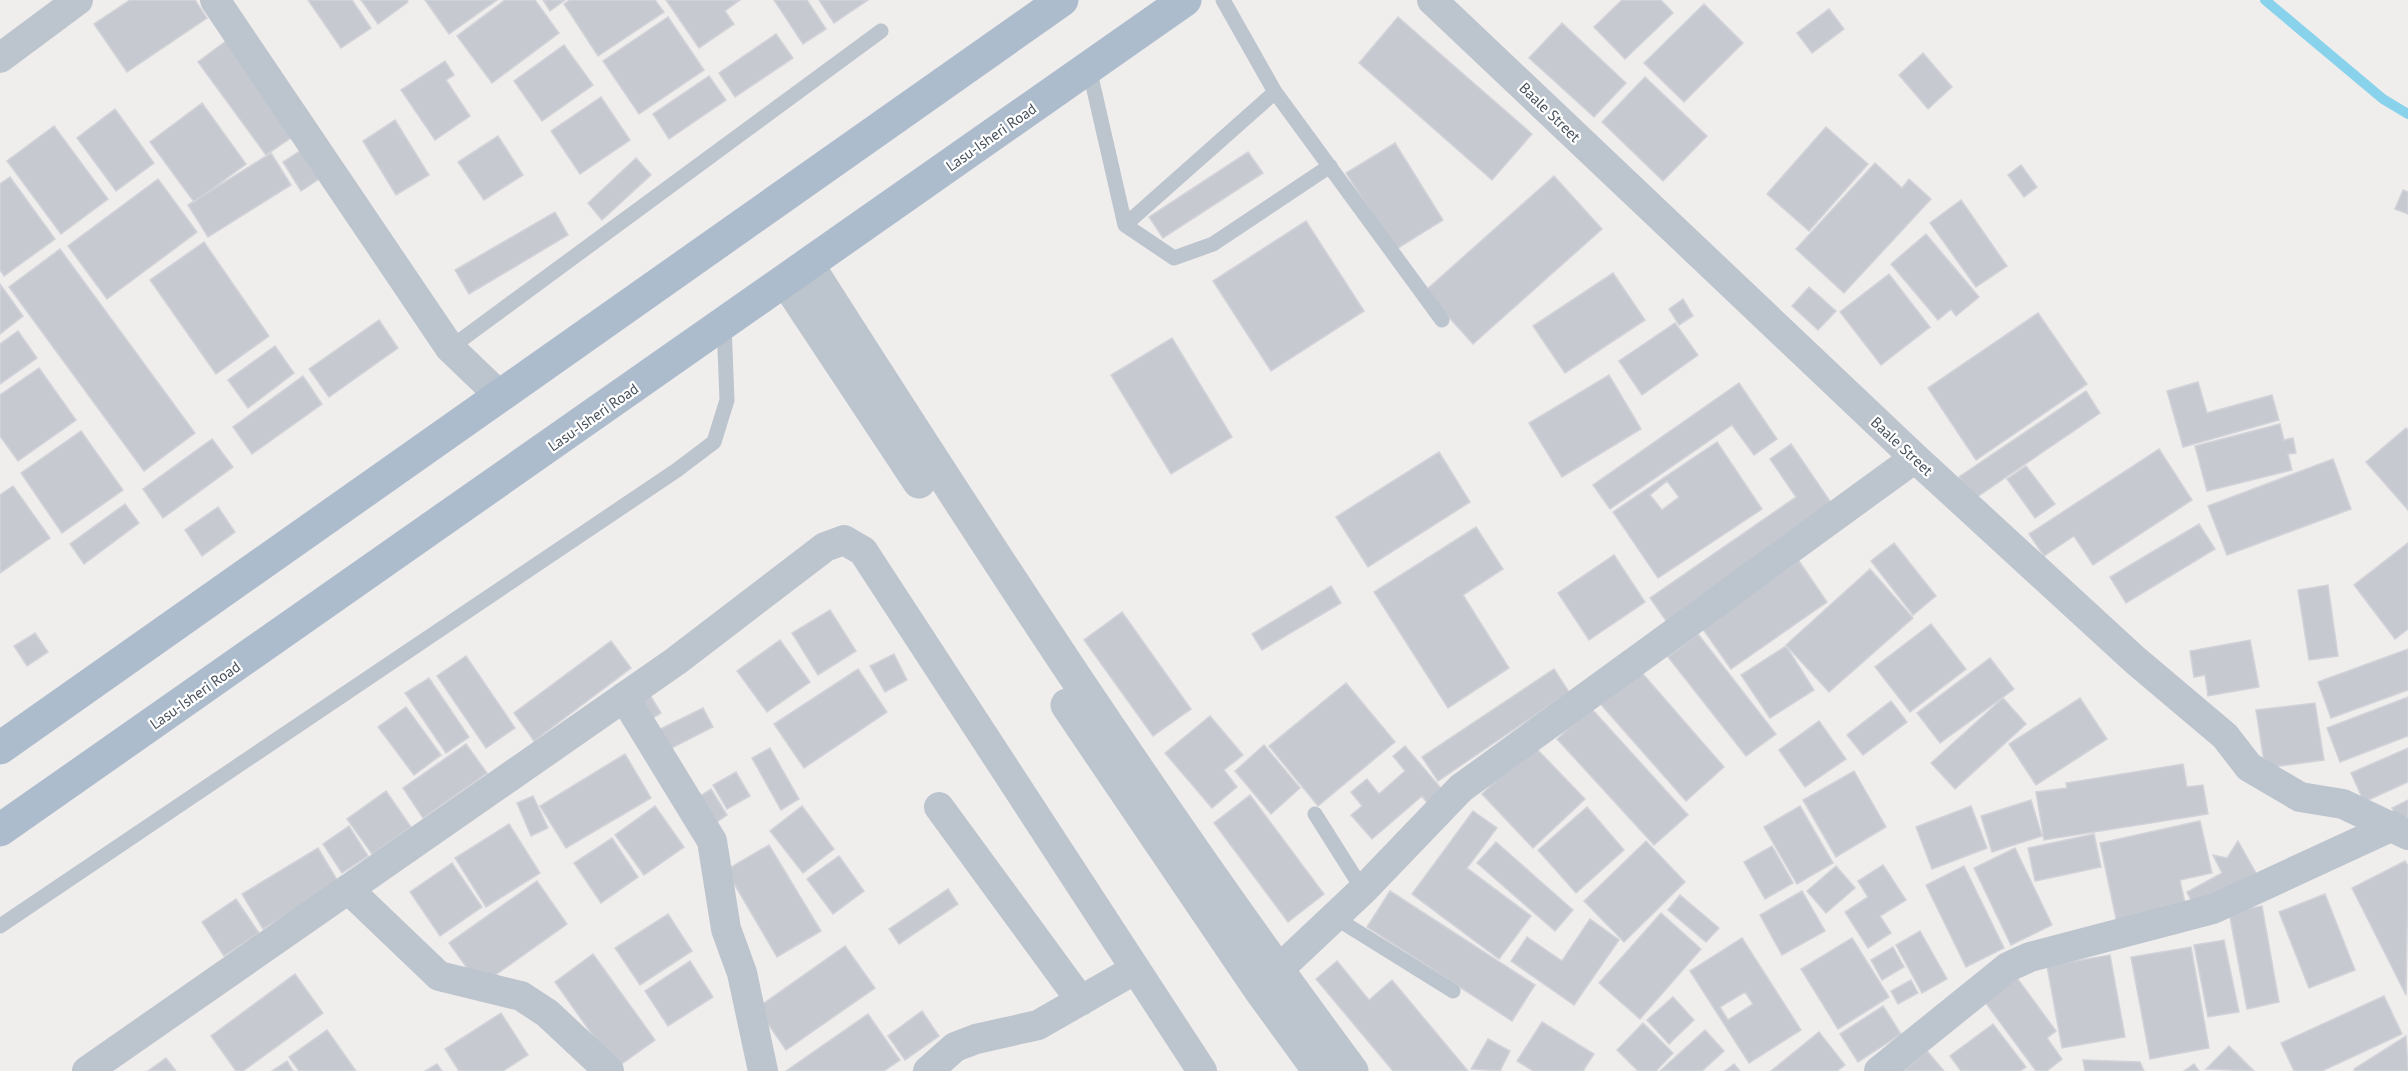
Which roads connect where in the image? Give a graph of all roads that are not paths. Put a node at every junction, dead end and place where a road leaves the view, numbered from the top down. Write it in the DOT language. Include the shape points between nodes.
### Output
graph roads {
  1 [pos="78,0"];
  2 [pos="215,0"];
  3 [pos="1062,0"];
  4 [pos="1185,0"];
  5 [pos="1223,0"];
  6 [pos="1432,0"];
  7 [pos="881,31"];
  8 [pos="0,58"];
  9 [pos="1089,68"];
  10 [pos="1275,92"];
  11 [pos="1330,166"];
  12 [pos="1125,225"];
  13 [pos="797,273"];
  14 [pos="1442,320"];
  15 [pos="724,325"];
  16 [pos="450,348"];
  17 [pos="499,395"];
  18 [pos="1915,458"];
  19 [pos="624,697"];
  20 [pos="0,748"];
  21 [pos="939,807"];
  22 [pos="1315,814"];
  23 [pos="0,831"];
  24 [pos="2401,831"];
  25 [pos="348,889"];
  26 [pos="1363,890"];
  27 [pos="1334,917"];
  28 [pos="0,926"];
  29 [pos="1134,970"];
  30 [pos="1277,971"];
  31 [pos="1453,991"];
  32 [pos="1081,1001"];
  33 [pos="87,1071"];
  34 [pos="609,1071"];
  35 [pos="763,1071"];
  36 [pos="927,1071"];
  37 [pos="1202,1071"];
  38 [pos="1319,1071"];
  39 [pos="1352,1071"];
  40 [pos="1879,1071"];
  1 -- 8 [label="street"];
  2 -- 16 [label="street"];
  3 -- 17 [label="main road"];
  4 -- 9 [label="main road, Lasu-Isheri Road"];
  5 -- 10 [label="lane"];
  6 -- 18 [label="street, Baale Street"];
  7 -- 16 [label="lane"];
  9 -- 12 [label="lane"];
  9 -- 13 [label="main road, Lasu-Isheri Road"];
  10 -- 11 [label="lane"];
  10 -- 12 [label="lane"];
  11 -- 12 [label="lane" via="1213,243 1174,258"];
  11 -- 14 [label="lane"];
  13 -- 15 [label="main road, Lasu-Isheri Road"];
  13 -- 30 [label="street"];
  13 -- 38 [label="street" via="1114,775"];
  15 -- 23 [label="main road, Lasu-Isheri Road"];
  15 -- 28 [label="lane" via="727,400 714,442"];
  16 -- 17 [label="street"];
  17 -- 20 [label="main road"];
  18 -- 24 [label="street, Baale Street" via="2135,660 2225,736 2249,767 2300,796 2343,804"];
  18 -- 26 [label="street" via="1461,788"];
  19 -- 25 [label="street"];
  19 -- 29 [label="street" via="676,662 825,547 844,540 863,551"];
  19 -- 35 [label="street" via="712,841 726,929 742,973"];
  21 -- 32 [label="street"];
  22 -- 26 [label="lane"];
  24 -- 40 [label="street" via="2213,909 2030,957 2008,967"];
  25 -- 33 [label="street"];
  25 -- 34 [label="street" via="439,976 521,996 547,1013"];
  26 -- 27 [label="street"];
  27 -- 30 [label="street"];
  27 -- 31 [label="lane"];
  29 -- 32 [label="street"];
  29 -- 37 [label="street"];
  30 -- 39 [label="street"];
  32 -- 36 [label="street" via="1038,1026 955,1047"];
}
